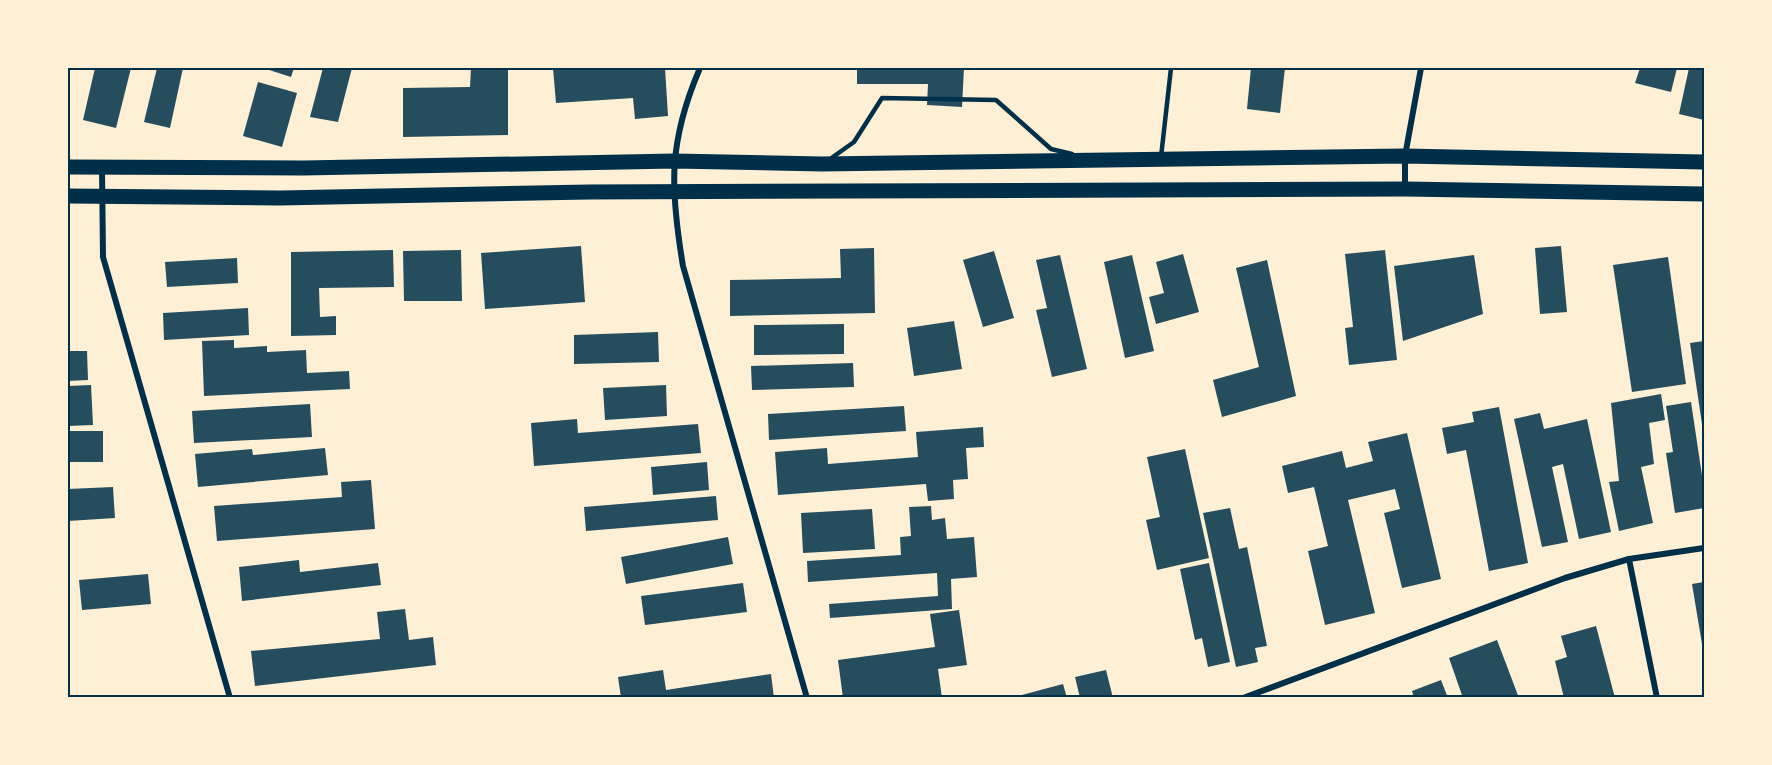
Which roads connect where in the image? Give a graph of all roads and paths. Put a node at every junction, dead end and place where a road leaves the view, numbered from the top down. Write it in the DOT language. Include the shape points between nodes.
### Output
graph roads {
  1 [pos="700,68"];
  2 [pos="1171,68"];
  3 [pos="1421,68"];
  4 [pos="1406,156"];
  5 [pos="1161,158"];
  6 [pos="1090,159"];
  7 [pos="674,161"];
  8 [pos="1704,162"];
  9 [pos="822,164"];
  10 [pos="102,166"];
  11 [pos="68,167"];
  12 [pos="1405,189"];
  13 [pos="675,192"];
  14 [pos="1704,194"];
  15 [pos="68,196"];
  16 [pos="101,196"];
  17 [pos="1704,548"];
  18 [pos="1629,559"];
  19 [pos="230,698"];
  20 [pos="807,698"];
  21 [pos="1243,698"];
  22 [pos="1656,698"];
  1 -- 7 [label="street" via="677,131"];
  2 -- 5 [label="lane"];
  3 -- 4 [label="street"];
  4 -- 5 [label="main road"];
  4 -- 8 [label="main road"];
  4 -- 12 [label="street"];
  5 -- 6 [label="main road"];
  6 -- 9 [label="main road"];
  6 -- 9 [label="lane" via="1051,149 996,100 882,98 854,142"];
  7 -- 9 [label="main road"];
  7 -- 10 [label="main road" via="304,168"];
  7 -- 13 [label="street"];
  10 -- 11 [label="main road"];
  10 -- 16 [label="street"];
  12 -- 13 [label="main road"];
  12 -- 14 [label="main road"];
  13 -- 16 [label="main road" via="280,198"];
  13 -- 20 [label="street" via="683,266"];
  15 -- 16 [label="main road"];
  16 -- 19 [label="street" via="103,257"];
  17 -- 18 [label="street"];
  18 -- 21 [label="street" via="1565,578"];
  18 -- 22 [label="street"];
}
